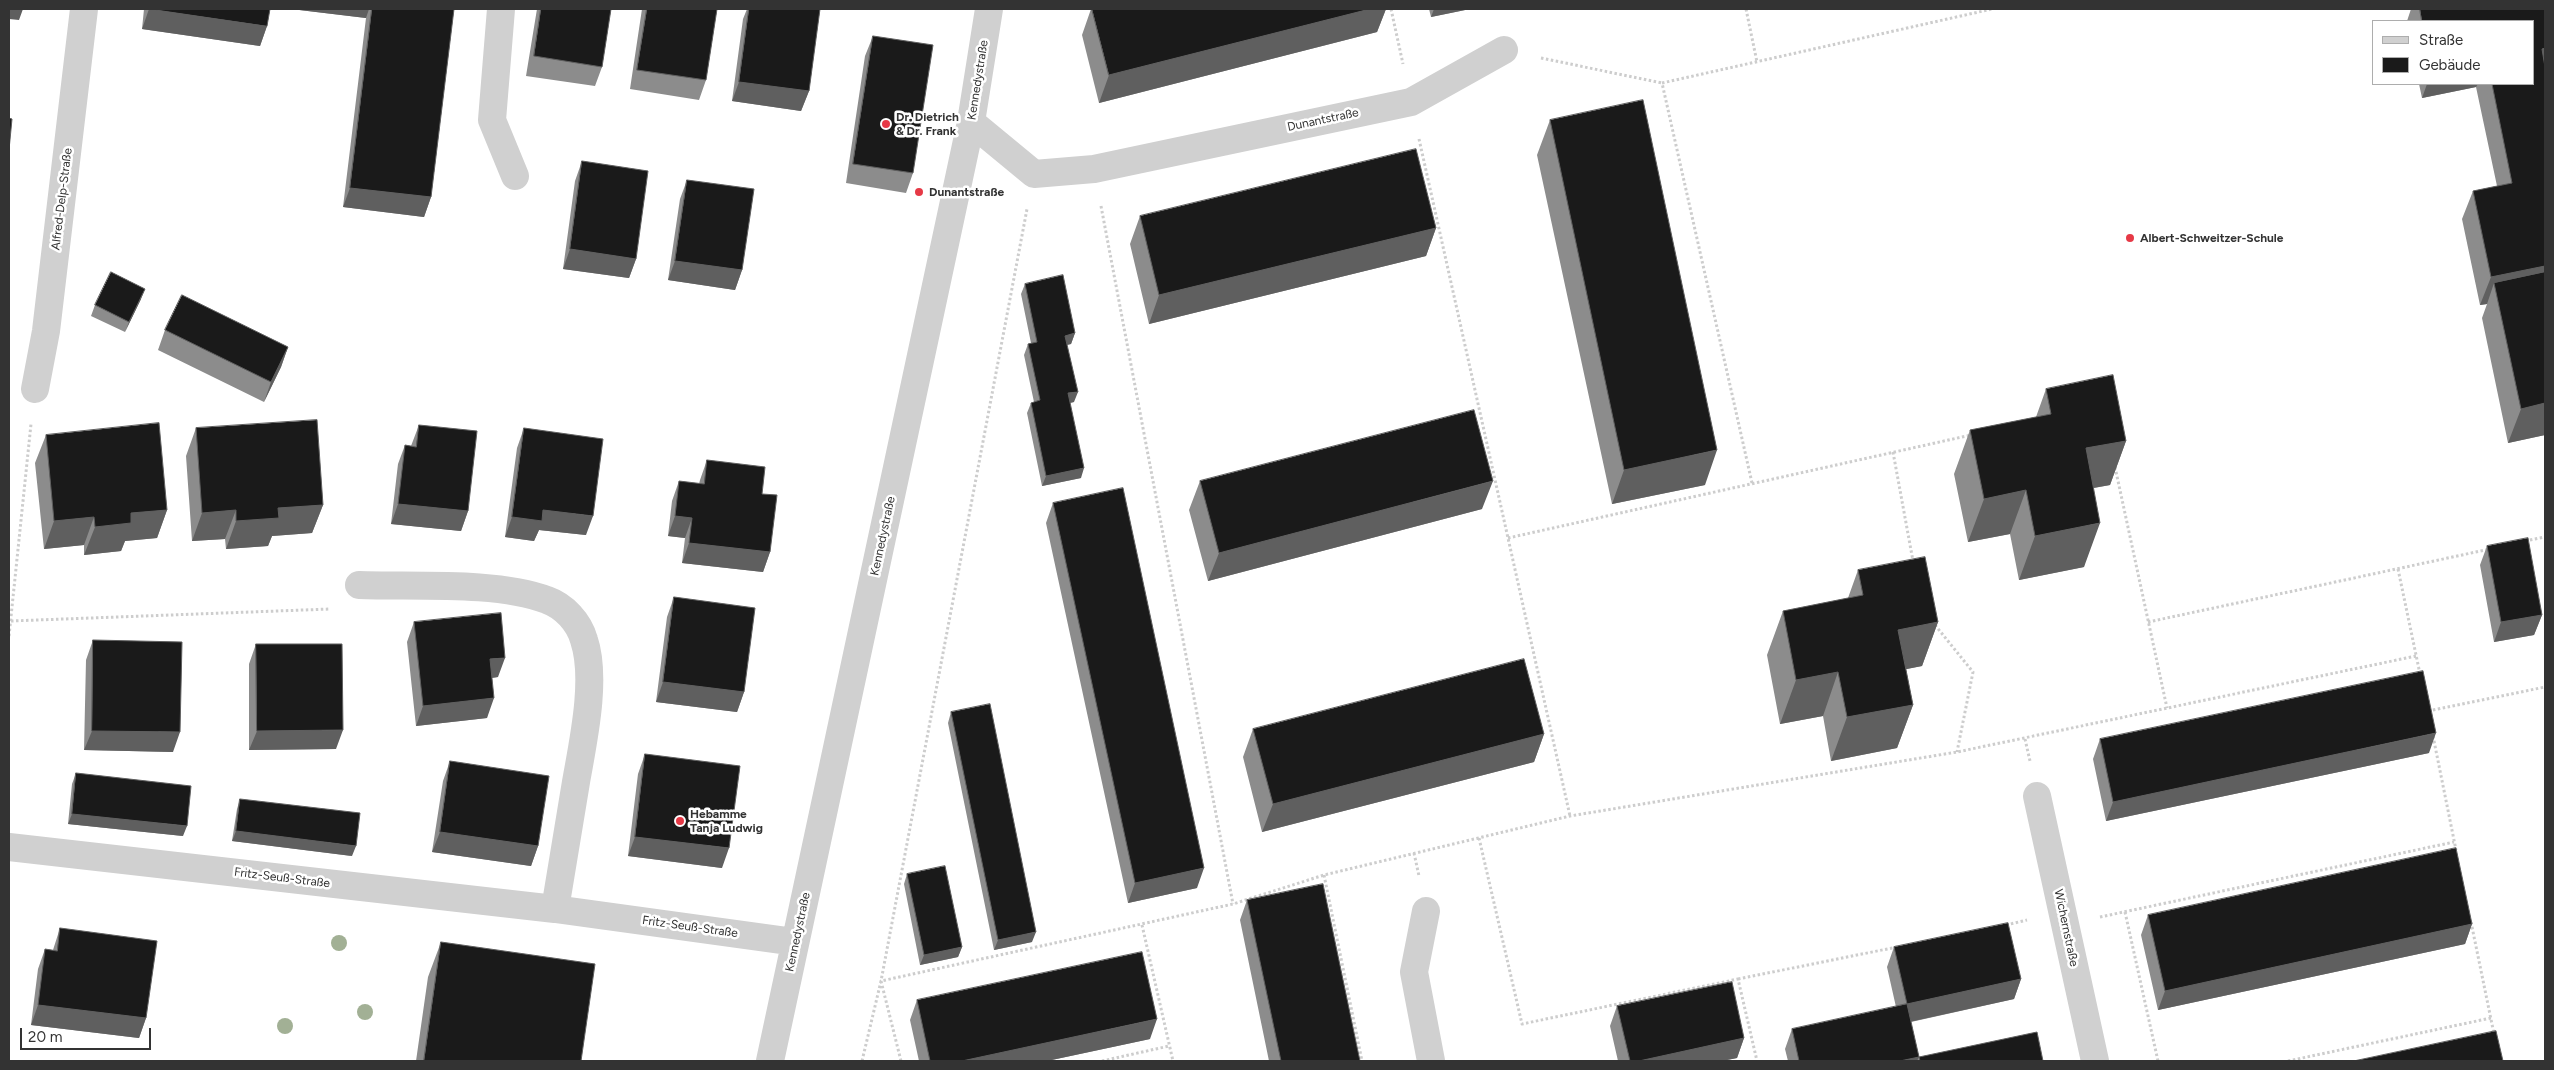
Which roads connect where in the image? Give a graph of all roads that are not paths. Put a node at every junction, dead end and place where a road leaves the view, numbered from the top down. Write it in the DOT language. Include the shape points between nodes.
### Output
graph roads {
  1 [pos="84,9"];
  2 [pos="501,9"];
  3 [pos="989,9"];
  4 [pos="1504,50"];
  5 [pos="971,122"];
  6 [pos="515,176"];
  7 [pos="35,389"];
  8 [pos="359,585"];
  9 [pos="2037,796"];
  10 [pos="9,847"];
  11 [pos="555,910"];
  12 [pos="1426,911"];
  13 [pos="796,942"];
  14 [pos="770,1061"];
  15 [pos="1431,1061"];
  16 [pos="2095,1061"];
  1 -- 7 [label="street, Alfred-Delp-Straße" via="46,331"];
  2 -- 6 [label="street" via="492,120"];
  3 -- 5 [label="street, Kennedystraße"];
  4 -- 5 [label="street, Dunantstraße" via="1411,102 1094,169 1034,174"];
  5 -- 13 [label="street, Kennedystraße"];
  8 -- 11 [label="street" via="519,592 548,600 579,625 585,642 589,681 585,728"];
  9 -- 16 [label="street, Wichernstraße"];
  10 -- 11 [label="street, Fritz-Seuß-Straße"];
  11 -- 13 [label="street, Fritz-Seuß-Straße"];
  12 -- 15 [label="street" via="1414,972"];
  13 -- 14 [label="street, Kennedystraße"];
}
